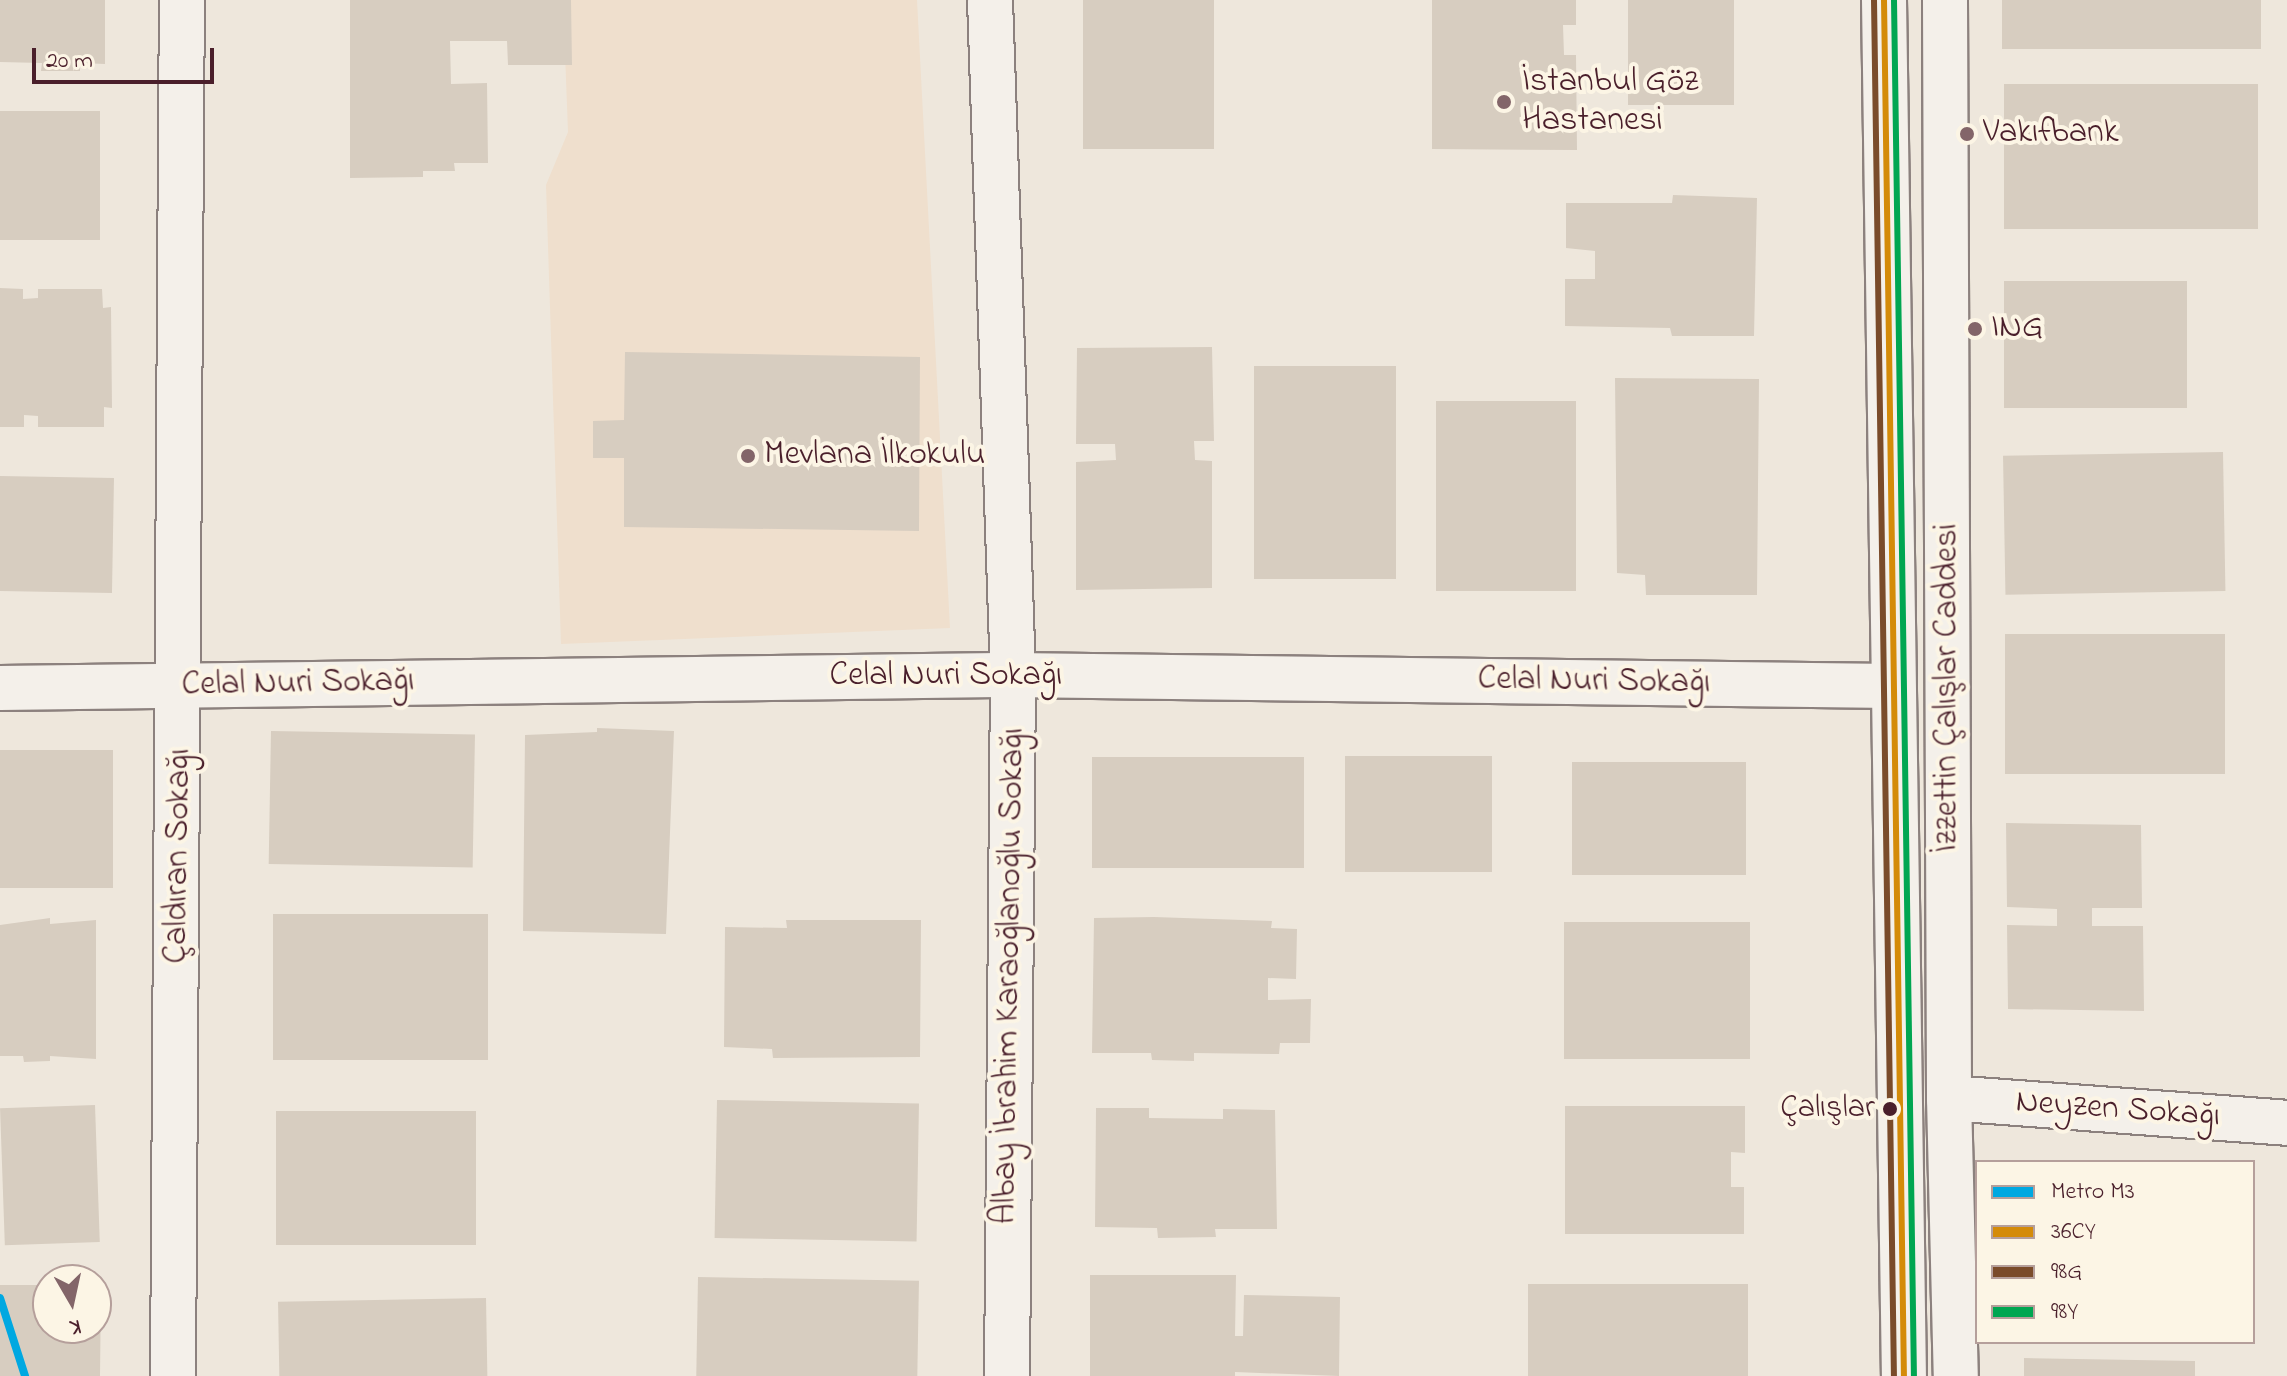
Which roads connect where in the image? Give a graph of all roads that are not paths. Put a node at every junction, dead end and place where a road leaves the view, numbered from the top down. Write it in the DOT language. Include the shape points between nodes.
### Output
graph roads {
  1 [pos="182,0"];
  2 [pos="990,0"];
  3 [pos="1884,0"];
  4 [pos="1945,0"];
  5 [pos="1013,675"];
  6 [pos="181,686"];
  7 [pos="1893,686"];
  8 [pos="0,688"];
  9 [pos="1949,1098"];
  10 [pos="2287,1123"];
  11 [pos="173,1376"];
  12 [pos="1007,1376"];
  13 [pos="1904,1376"];
  14 [pos="1956,1376"];
  1 -- 6 [label="street, Çaldıran Sokağı"];
  2 -- 5 [label="street, Albay İbrahim Karaoğlanoğlu Sokağı"];
  3 -- 7 [label="street, İzzettin Çalışlar Caddesi"];
  4 -- 9 [label="street, İzzettin Çalışlar Caddesi"];
  5 -- 6 [label="street, Celal Nuri Sokağı"];
  5 -- 7 [label="street, Celal Nuri Sokağı"];
  5 -- 12 [label="street, Albay İbrahim Karaoğlanoğlu Sokağı"];
  6 -- 8 [label="street, Celal Nuri Sokağı"];
  6 -- 11 [label="street, Çaldıran Sokağı"];
  7 -- 13 [label="street, İzzettin Çalışlar Caddesi"];
  9 -- 10 [label="street, Neyzen Sokağı"];
  9 -- 14 [label="street, İzzettin Çalışlar Caddesi"];
}
